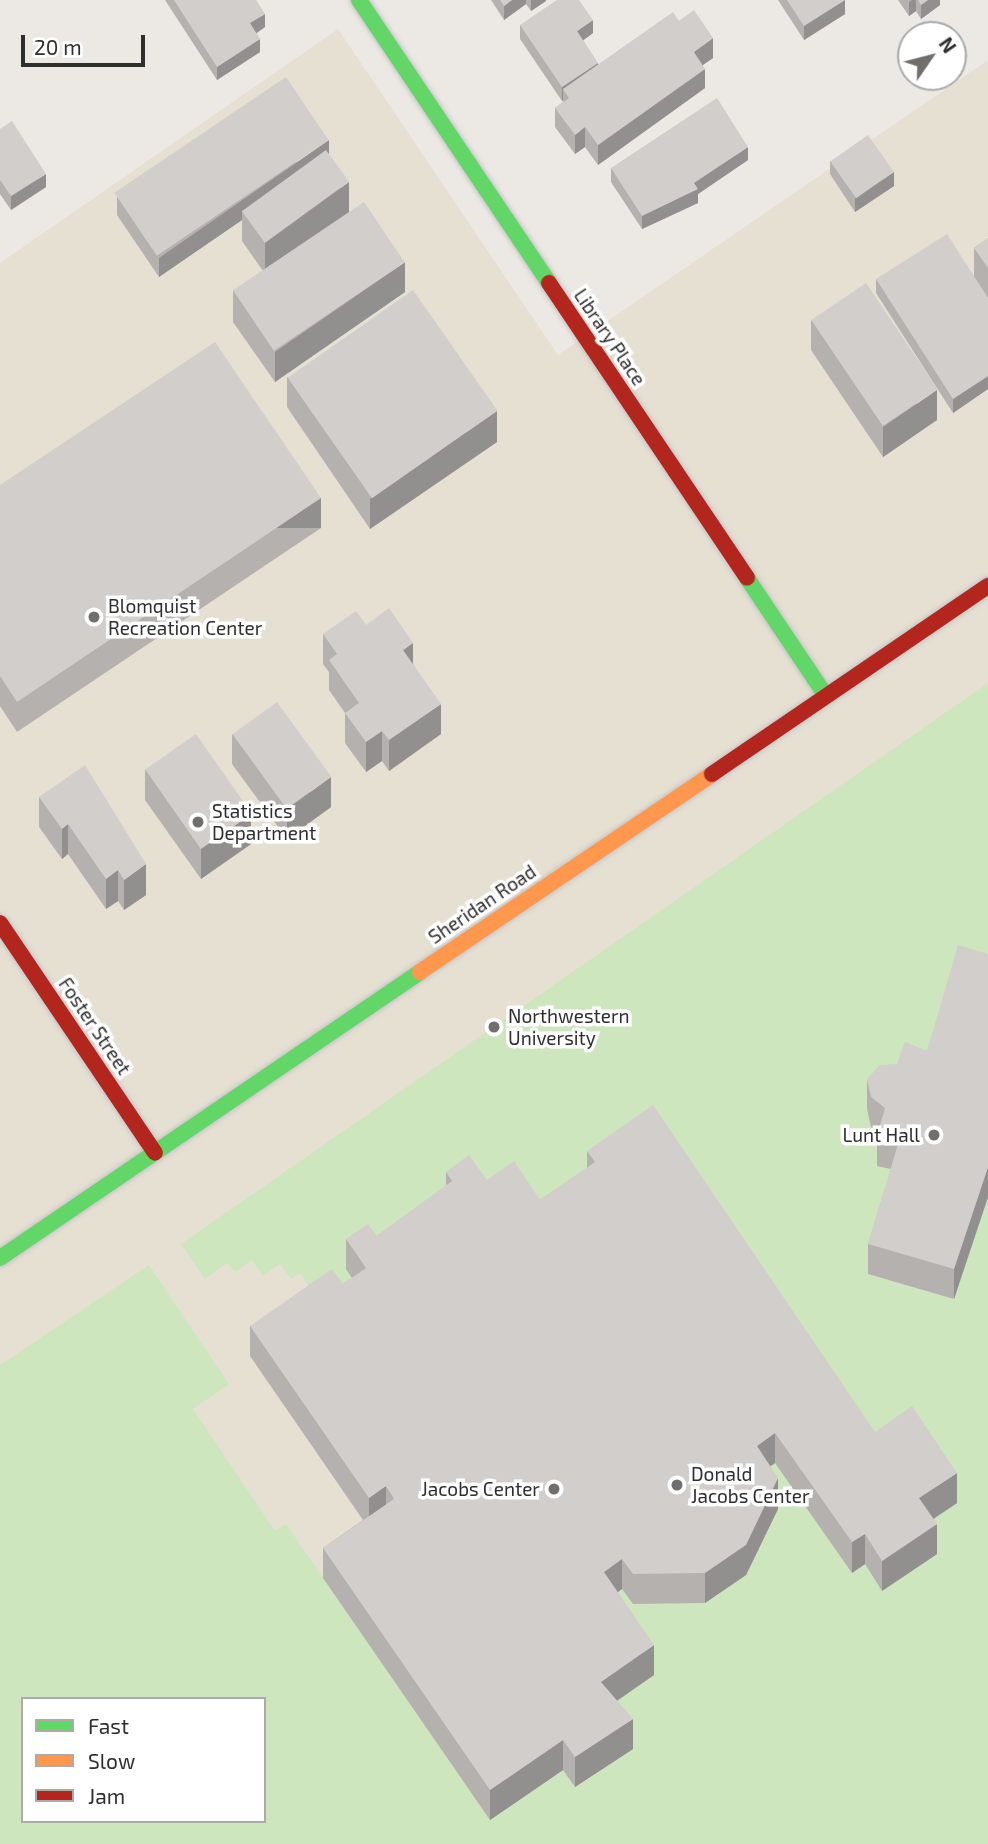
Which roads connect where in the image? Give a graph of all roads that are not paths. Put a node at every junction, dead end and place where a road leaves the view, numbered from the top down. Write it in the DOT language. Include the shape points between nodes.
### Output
graph roads {
  1 [pos="359,0"];
  2 [pos="988,586"];
  3 [pos="826,696"];
  4 [pos="0,923"];
  5 [pos="155,1153"];
  6 [pos="0,1258"];
  1 -- 3 [label="main road, Library Place"];
  2 -- 3 [label="main road, Sheridan Road"];
  3 -- 5 [label="main road, Sheridan Road"];
  4 -- 5 [label="main road, Foster Street"];
  5 -- 6 [label="main road, Sheridan Road"];
}
